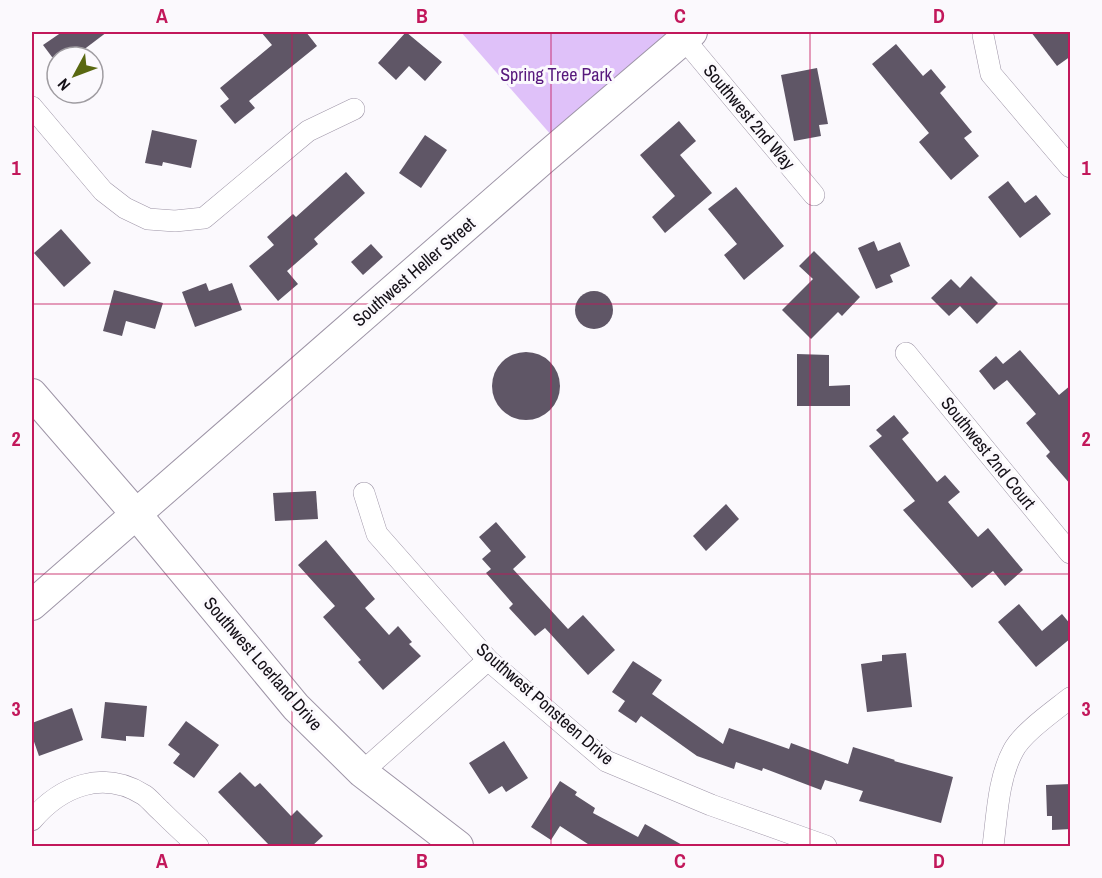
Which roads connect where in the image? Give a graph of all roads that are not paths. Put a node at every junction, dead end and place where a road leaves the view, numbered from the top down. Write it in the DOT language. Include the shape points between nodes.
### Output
graph roads {
  1 [pos="688,35"];
  2 [pos="983,35"];
  3 [pos="32,107"];
  4 [pos="354,109"];
  5 [pos="1071,167"];
  6 [pos="814,195"];
  7 [pos="906,352"];
  8 [pos="32,394"];
  9 [pos="364,493"];
  10 [pos="136,514"];
  11 [pos="1071,553"];
  12 [pos="32,605"];
  13 [pos="488,660"];
  14 [pos="1071,698"];
  15 [pos="362,772"];
  16 [pos="32,820"];
  17 [pos="198,846"];
  18 [pos="458,846"];
  19 [pos="826,846"];
  20 [pos="993,846"];
  1 -- 6 [label="street, Southwest 2nd Way"];
  1 -- 10 [label="street, Southwest Heller Street"];
  2 -- 5 [label="street" via="991,74"];
  3 -- 4 [label="street" via="103,191 148,219 175,221 204,218 308,131"];
  7 -- 11 [label="street, Southwest 2nd Court"];
  8 -- 10 [label="street, Southwest Loerland Drive"];
  9 -- 13 [label="street, Southwest Ponsteen Drive" via="377,534"];
  10 -- 12 [label="street, Southwest Heller Street"];
  10 -- 15 [label="street, Southwest Loerland Drive" via="296,707"];
  13 -- 15 [label="street"];
  13 -- 19 [label="street, Southwest Ponsteen Drive" via="606,762"];
  14 -- 20 [label="street" via="1014,749 1004,774"];
  15 -- 18 [label="street, Southwest Loerland Drive"];
  16 -- 17 [label="street" via="73,788 86,783 113,782 144,795"];
}
